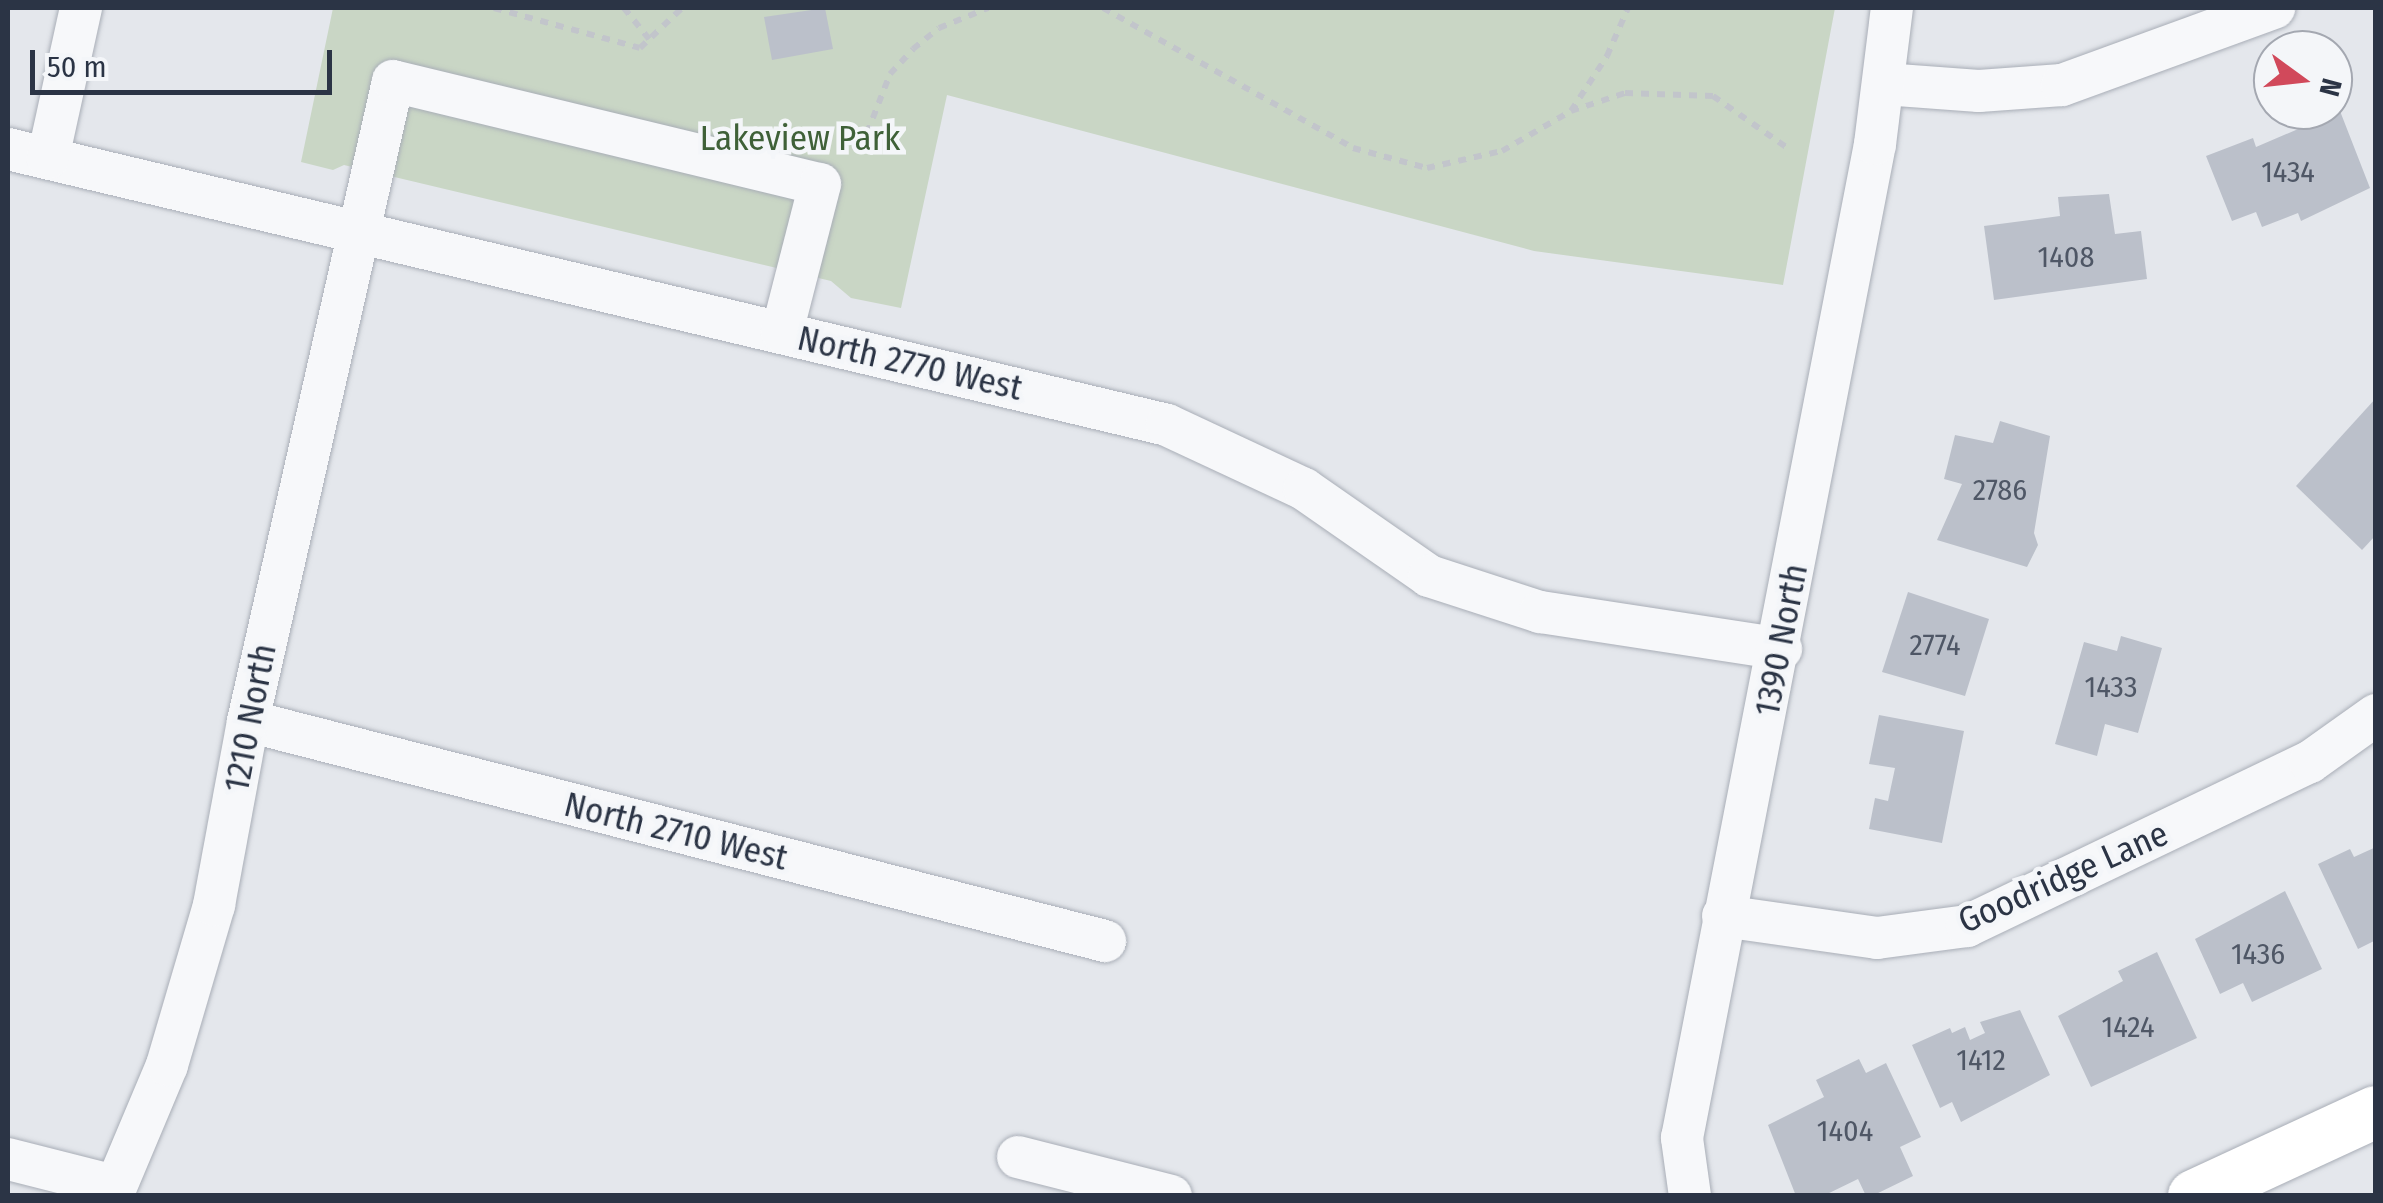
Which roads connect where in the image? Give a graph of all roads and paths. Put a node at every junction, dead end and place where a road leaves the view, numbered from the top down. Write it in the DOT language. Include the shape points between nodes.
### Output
graph roads {
  1 [pos="81,8"];
  2 [pos="494,8"];
  3 [pos="624,8"];
  4 [pos="682,8"];
  5 [pos="988,8"];
  6 [pos="1103,8"];
  7 [pos="1628,8"];
  8 [pos="1892,8"];
  9 [pos="2274,8"];
  10 [pos="649,39"];
  11 [pos="1884,84"];
  12 [pos="1571,112"];
  13 [pos="867,133"];
  14 [pos="1790,149"];
  15 [pos="28,153"];
  16 [pos="355,230"];
  17 [pos="782,332"];
  18 [pos="1781,649"];
  19 [pos="2376,715"];
  20 [pos="248,721"];
  21 [pos="1723,916"];
  22 [pos="1105,941"];
  23 [pos="2376,1112"];
  24 [pos="1018,1157"];
  25 [pos="8,1159"];
  26 [pos="113,1191"];
  27 [pos="1171,1196"];
  28 [pos="1690,1196"];
  29 [pos="2194,1196"];
  1 -- 15 [label="street"];
  2 -- 10 [label="path" via="640,48"];
  3 -- 10 [label="path"];
  4 -- 10 [label="path"];
  5 -- 13 [label="path" via="939,28 913,49 890,74"];
  6 -- 12 [label="path" via="1353,148 1427,168 1502,152"];
  7 -- 12 [label="path" via="1608,56"];
  8 -- 11 [label="street, 1390 North"];
  9 -- 11 [label="street" via="2062,85 1979,91"];
  11 -- 18 [label="street, 1390 North"];
  12 -- 14 [label="path" via="1625,94 1713,96"];
  15 -- 16 [label="street, North 2770 West"];
  16 -- 17 [label="street, North 2770 West"];
  16 -- 17 [label="street, 1210 North" via="392,82 665,146 820,184"];
  16 -- 20 [label="street, 1210 North"];
  17 -- 18 [label="street, North 2770 West" via="1168,425 1304,489 1428,576 1540,612"];
  18 -- 21 [label="street, 1390 North"];
  19 -- 21 [label="street, Goodridge Lane" via="2310,762 1967,926 1877,938"];
  20 -- 22 [label="street, North 2710 West"];
  20 -- 26 [label="street, 1210 North" via="214,905 167,1065"];
  21 -- 28 [label="street, 1390 North" via="1682,1138"];
  23 -- 29 [label="main road"];
  24 -- 27 [label="street"];
  25 -- 26 [label="street"];
}
